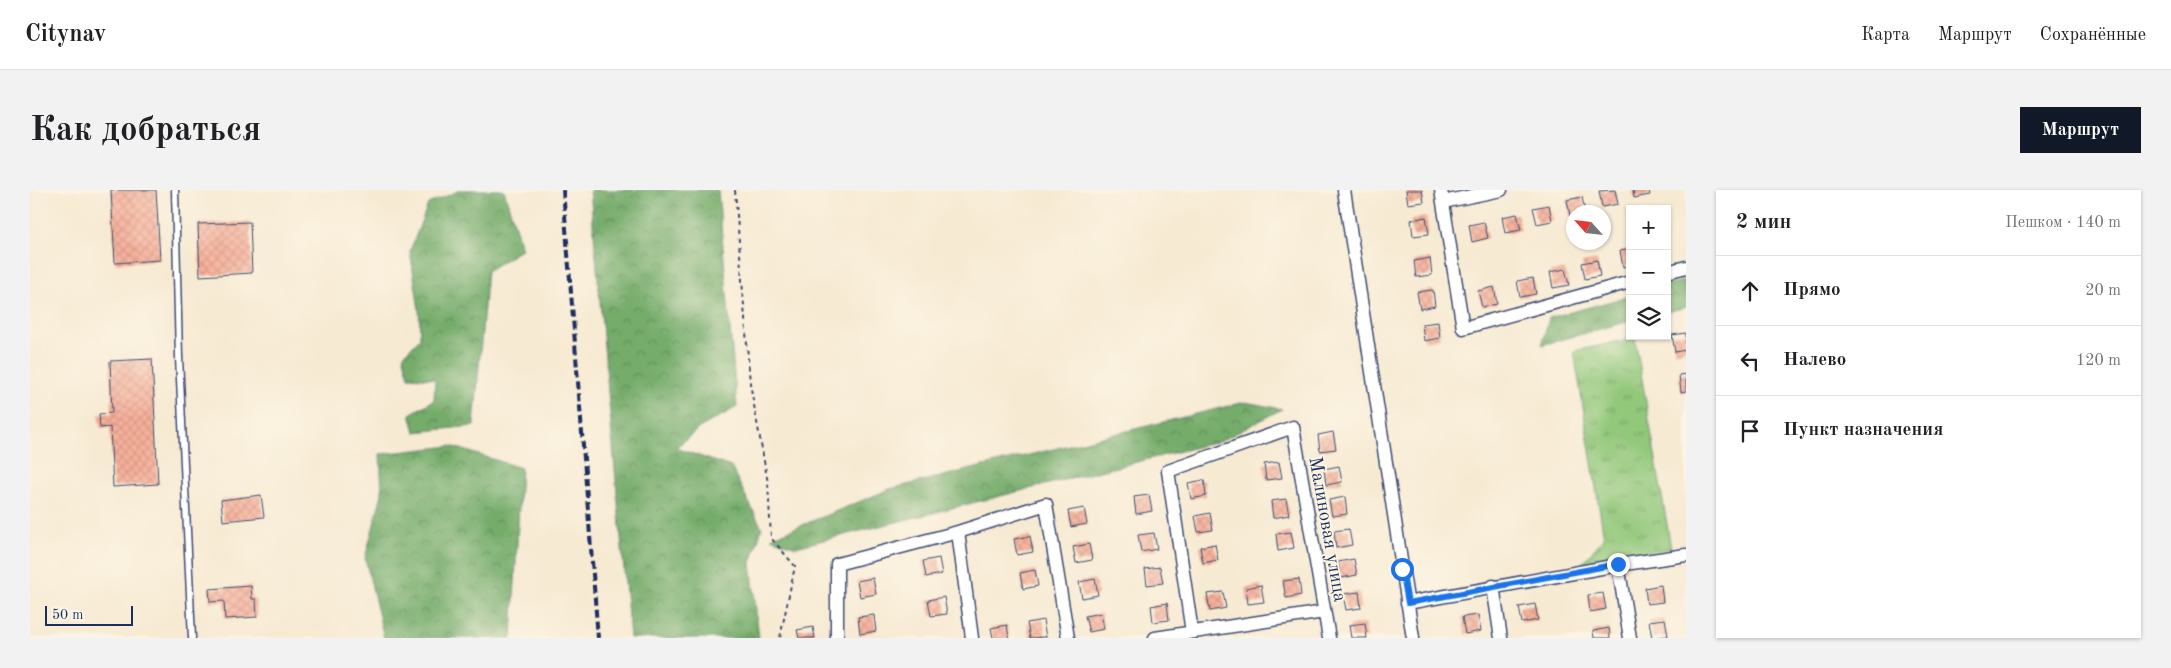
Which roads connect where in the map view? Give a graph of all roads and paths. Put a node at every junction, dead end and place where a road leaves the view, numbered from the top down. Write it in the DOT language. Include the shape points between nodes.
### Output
graph roads {
  1 [pos="174,190"];
  2 [pos="735,190"];
  3 [pos="1344,190"];
  4 [pos="1502,190"];
  5 [pos="1442,196"];
  6 [pos="1686,267"];
  7 [pos="1671,271"];
  8 [pos="1626,283"];
  9 [pos="958,532"];
  10 [pos="1686,556"];
  11 [pos="1618,564"];
  12 [pos="1493,586"];
  13 [pos="1408,603"];
  14 [pos="1324,612"];
  15 [pos="1192,632"];
  16 [pos="192,638"];
  17 [pos="780,638"];
  18 [pos="837,638"];
  19 [pos="972,638"];
  20 [pos="1068,638"];
  21 [pos="1155,638"];
  22 [pos="1328,638"];
  23 [pos="1413,638"];
  24 [pos="1501,638"];
  25 [pos="1630,638"];
  1 -- 16 [label="lane"];
  2 -- 17 [label="path" via="750,383 768,483 771,538 795,566"];
  3 -- 13 [label="street"];
  4 -- 5 [label="street"];
  5 -- 8 [label="street" via="1463,328"];
  6 -- 7 [label="street"];
  9 -- 18 [label="street" via="837,564"];
  9 -- 19 [label="street"];
  9 -- 20 [label="street" via="1046,504"];
  10 -- 11 [label="street"];
  11 -- 12 [label="street"];
  11 -- 25 [label="street"];
  12 -- 13 [label="street"];
  12 -- 24 [label="street"];
  13 -- 23 [label="street"];
  14 -- 15 [label="street"];
  14 -- 15 [label="street, Малиновая улица" via="1293,427 1168,471"];
  14 -- 22 [label="street, Малиновая улица"];
  15 -- 21 [label="street"];
}
